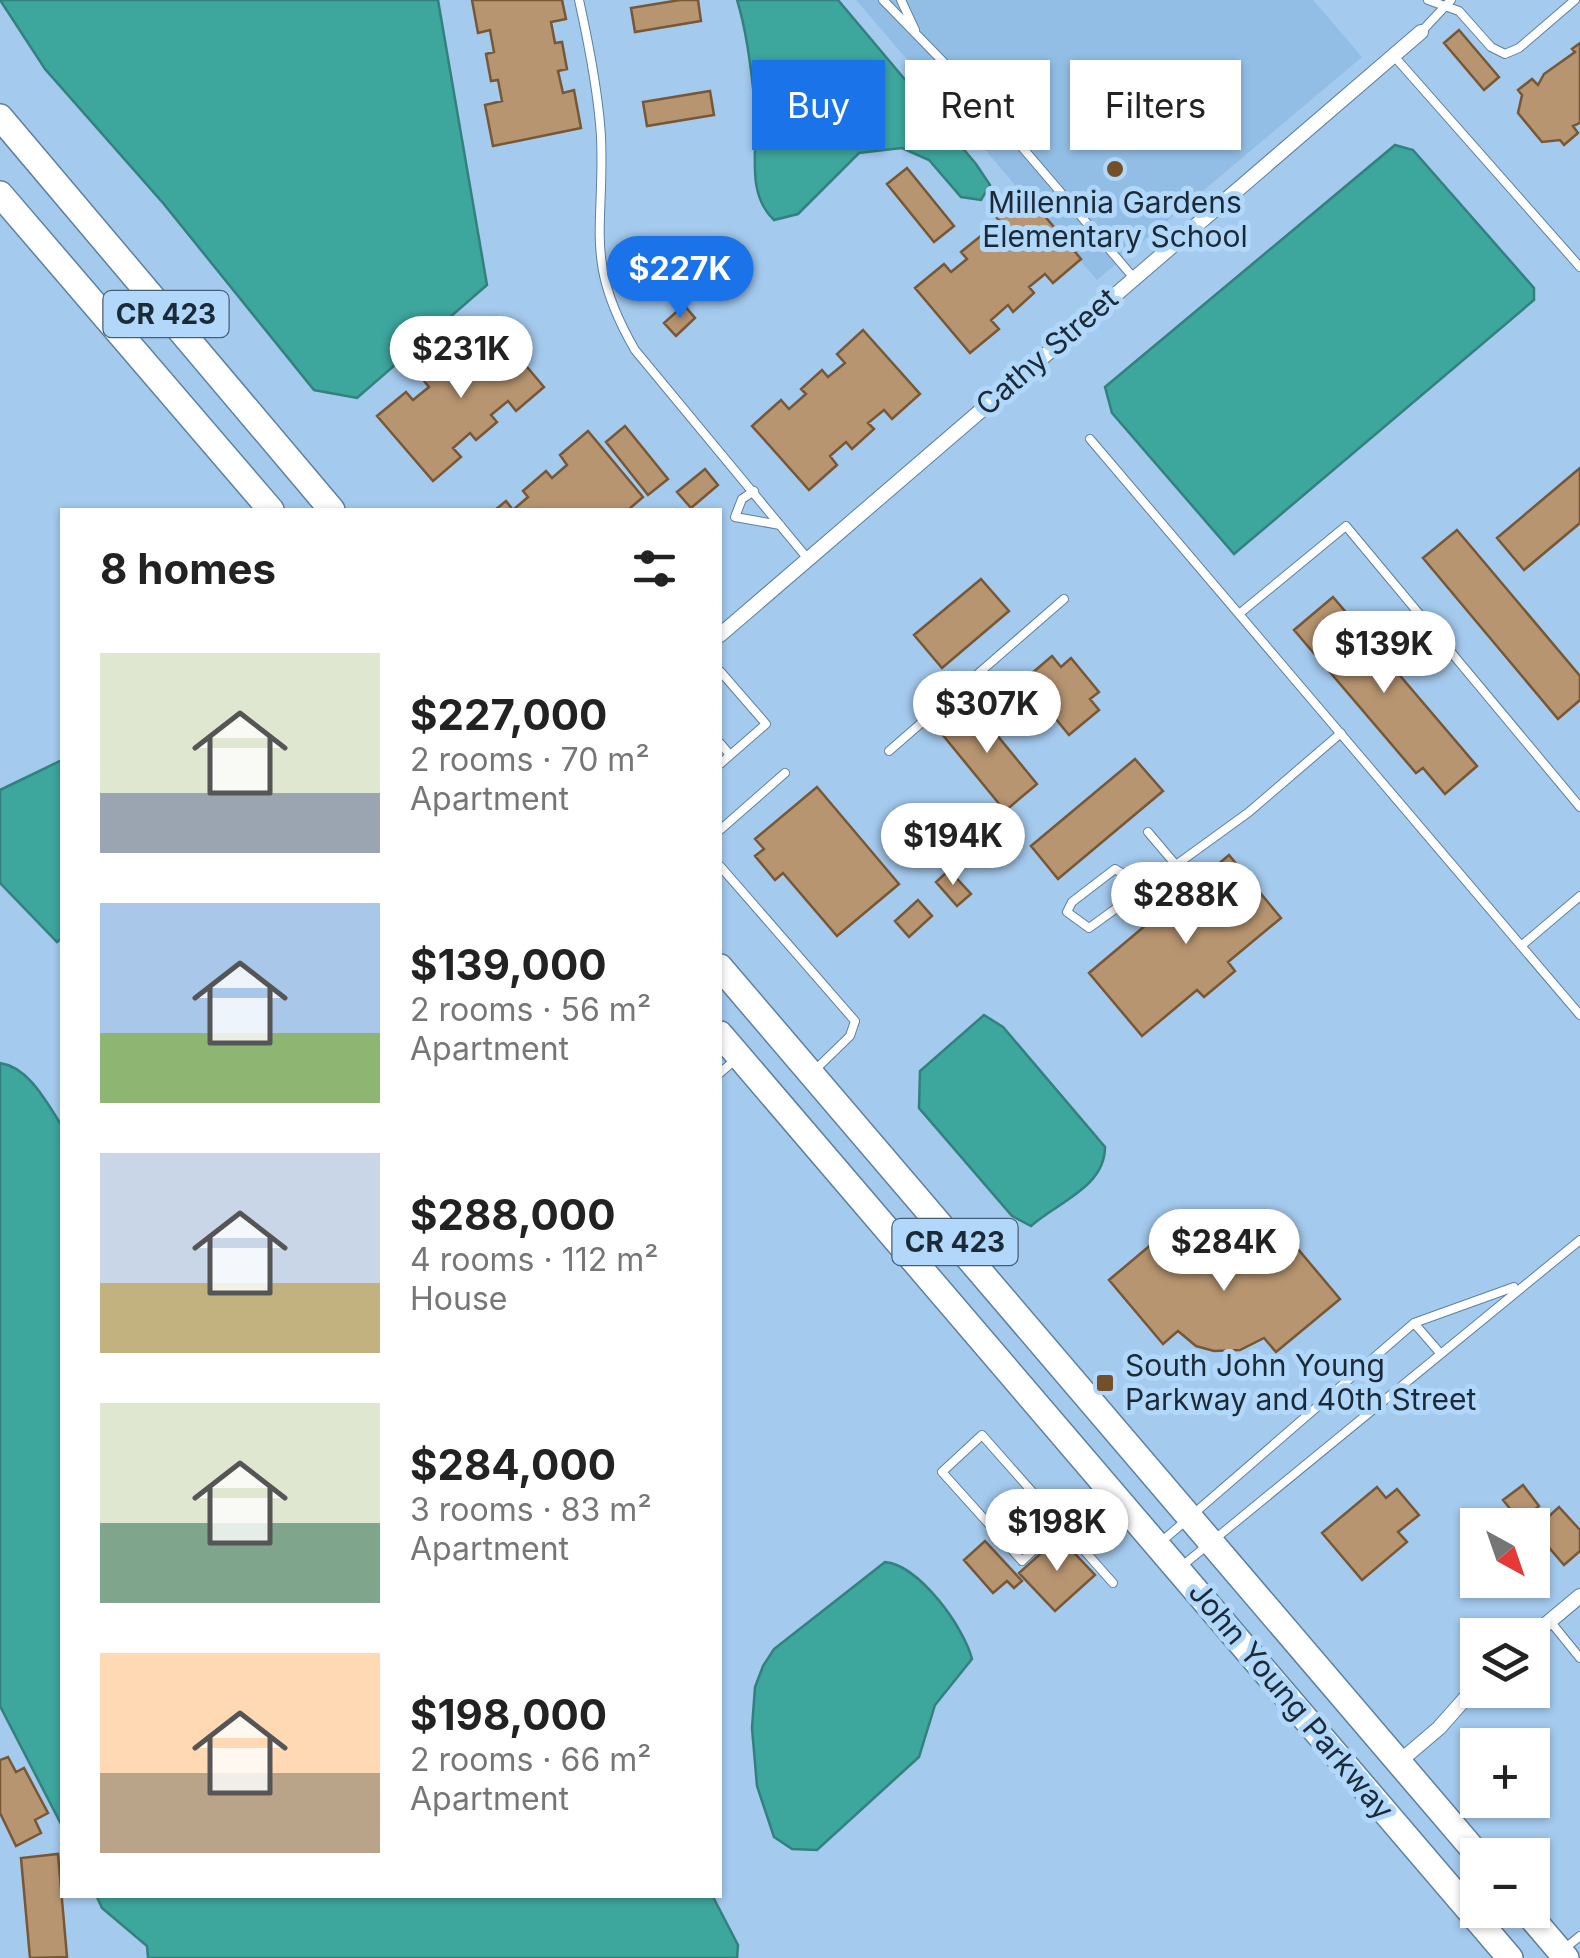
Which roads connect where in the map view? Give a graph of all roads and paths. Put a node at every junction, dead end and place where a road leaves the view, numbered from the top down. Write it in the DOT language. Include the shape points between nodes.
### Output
graph roads {
  1 [pos="579,0"];
  2 [pos="883,0"];
  3 [pos="901,0"];
  4 [pos="1428,0"];
  5 [pos="1574,0"];
  6 [pos="1448,3"];
  7 [pos="915,30"];
  8 [pos="1420,32"];
  9 [pos="1393,55"];
  10 [pos="0,118"];
  11 [pos="0,194"];
  12 [pos="1580,267"];
  13 [pos="1133,277"];
  14 [pos="1090,439"];
  15 [pos="754,491"];
  16 [pos="269,508"];
  17 [pos="330,508"];
  18 [pos="780,524"];
  19 [pos="808,558"];
  20 [pos="1064,600"];
  21 [pos="1239,614"];
  22 [pos="722,633"];
  23 [pos="722,673"];
  24 [pos="1341,733"];
  25 [pos="722,745"];
  26 [pos="889,751"];
  27 [pos="730,755"];
  28 [pos="722,762"];
  29 [pos="786,772"];
  30 [pos="1580,806"];
  31 [pos="722,828"];
  32 [pos="1148,832"];
  33 [pos="1176,865"];
  34 [pos="722,868"];
  35 [pos="1131,895"];
  36 [pos="1580,896"];
  37 [pos="1521,946"];
  38 [pos="722,970"];
  39 [pos="1580,1015"];
  40 [pos="722,1040"];
  41 [pos="730,1064"];
  42 [pos="811,1074"];
  43 [pos="1580,1240"];
  44 [pos="1522,1284"];
  45 [pos="1414,1323"];
  46 [pos="1440,1353"];
  47 [pos="1189,1516"];
  48 [pos="1060,1525"];
  49 [pos="1212,1542"];
  50 [pos="1157,1545"];
  51 [pos="1178,1569"];
  52 [pos="1113,1583"];
  53 [pos="1580,1596"];
  54 [pos="1550,1621"];
  55 [pos="1580,1658"];
  56 [pos="1460,1704"];
  57 [pos="1399,1762"];
  58 [pos="1464,1838"];
  59 [pos="1545,1928"];
  60 [pos="1569,1949"];
  61 [pos="1509,1956"];
  1 -- 15 [label="lane" via="598,99 596,235 614,315 635,350"];
  2 -- 7 [label="lane"];
  3 -- 7 [label="lane"];
  4 -- 6 [label="lane"];
  5 -- 6 [label="lane" via="1505,54"];
  6 -- 8 [label="lane"];
  7 -- 13 [label="lane"];
  8 -- 9 [label="street, Cathy Street"];
  9 -- 12 [label="lane"];
  9 -- 13 [label="street, Cathy Street"];
  10 -- 17 [label="highway, CR 423"];
  11 -- 16 [label="highway, CR 423"];
  13 -- 19 [label="street, Cathy Street"];
  14 -- 21 [label="lane"];
  15 -- 18 [label="lane"];
  15 -- 18 [label="lane" via="735,517"];
  18 -- 19 [label="lane"];
  19 -- 22 [label="street, Cathy Street"];
  20 -- 26 [label="lane"];
  21 -- 24 [label="lane"];
  21 -- 30 [label="lane" via="1346,526"];
  23 -- 27 [label="lane" via="766,724"];
  24 -- 33 [label="lane"];
  24 -- 37 [label="lane"];
  25 -- 27 [label="lane"];
  27 -- 28 [label="lane"];
  29 -- 31 [label="lane"];
  32 -- 33 [label="lane"];
  33 -- 35 [label="lane"];
  34 -- 42 [label="lane" via="855,1020 850,1036"];
  35 -- 35 [label="lane" via="1089,928 1066,912 1115,869 1128,877"];
  36 -- 37 [label="lane"];
  37 -- 39 [label="lane"];
  38 -- 42 [label="highway, John Young Parkway / CR 423"];
  40 -- 41 [label="highway, John Young Parkway / CR 423"];
  41 -- 50 [label="highway, John Young Parkway / CR 423"];
  42 -- 47 [label="highway, John Young Parkway / CR 423"];
  43 -- 44 [label="lane"];
  44 -- 45 [label="lane"];
  44 -- 46 [label="lane"];
  45 -- 46 [label="lane"];
  45 -- 47 [label="lane"];
  46 -- 49 [label="lane"];
  47 -- 49 [label="highway, John Young Parkway / CR 423"];
  47 -- 50 [label="lane"];
  48 -- 48 [label="lane" via="982,1435 942,1472 1022,1561"];
  48 -- 52 [label="lane"];
  49 -- 51 [label="lane"];
  49 -- 57 [label="highway, John Young Parkway / CR 423"];
  50 -- 51 [label="highway, John Young Parkway / CR 423"];
  51 -- 61 [label="highway, John Young Parkway / CR 423"];
  53 -- 54 [label="street"];
  54 -- 55 [label="lane"];
  56 -- 57 [label="street"];
  57 -- 58 [label="highway, John Young Parkway / CR 423"];
  59 -- 60 [label="highway"];
}
